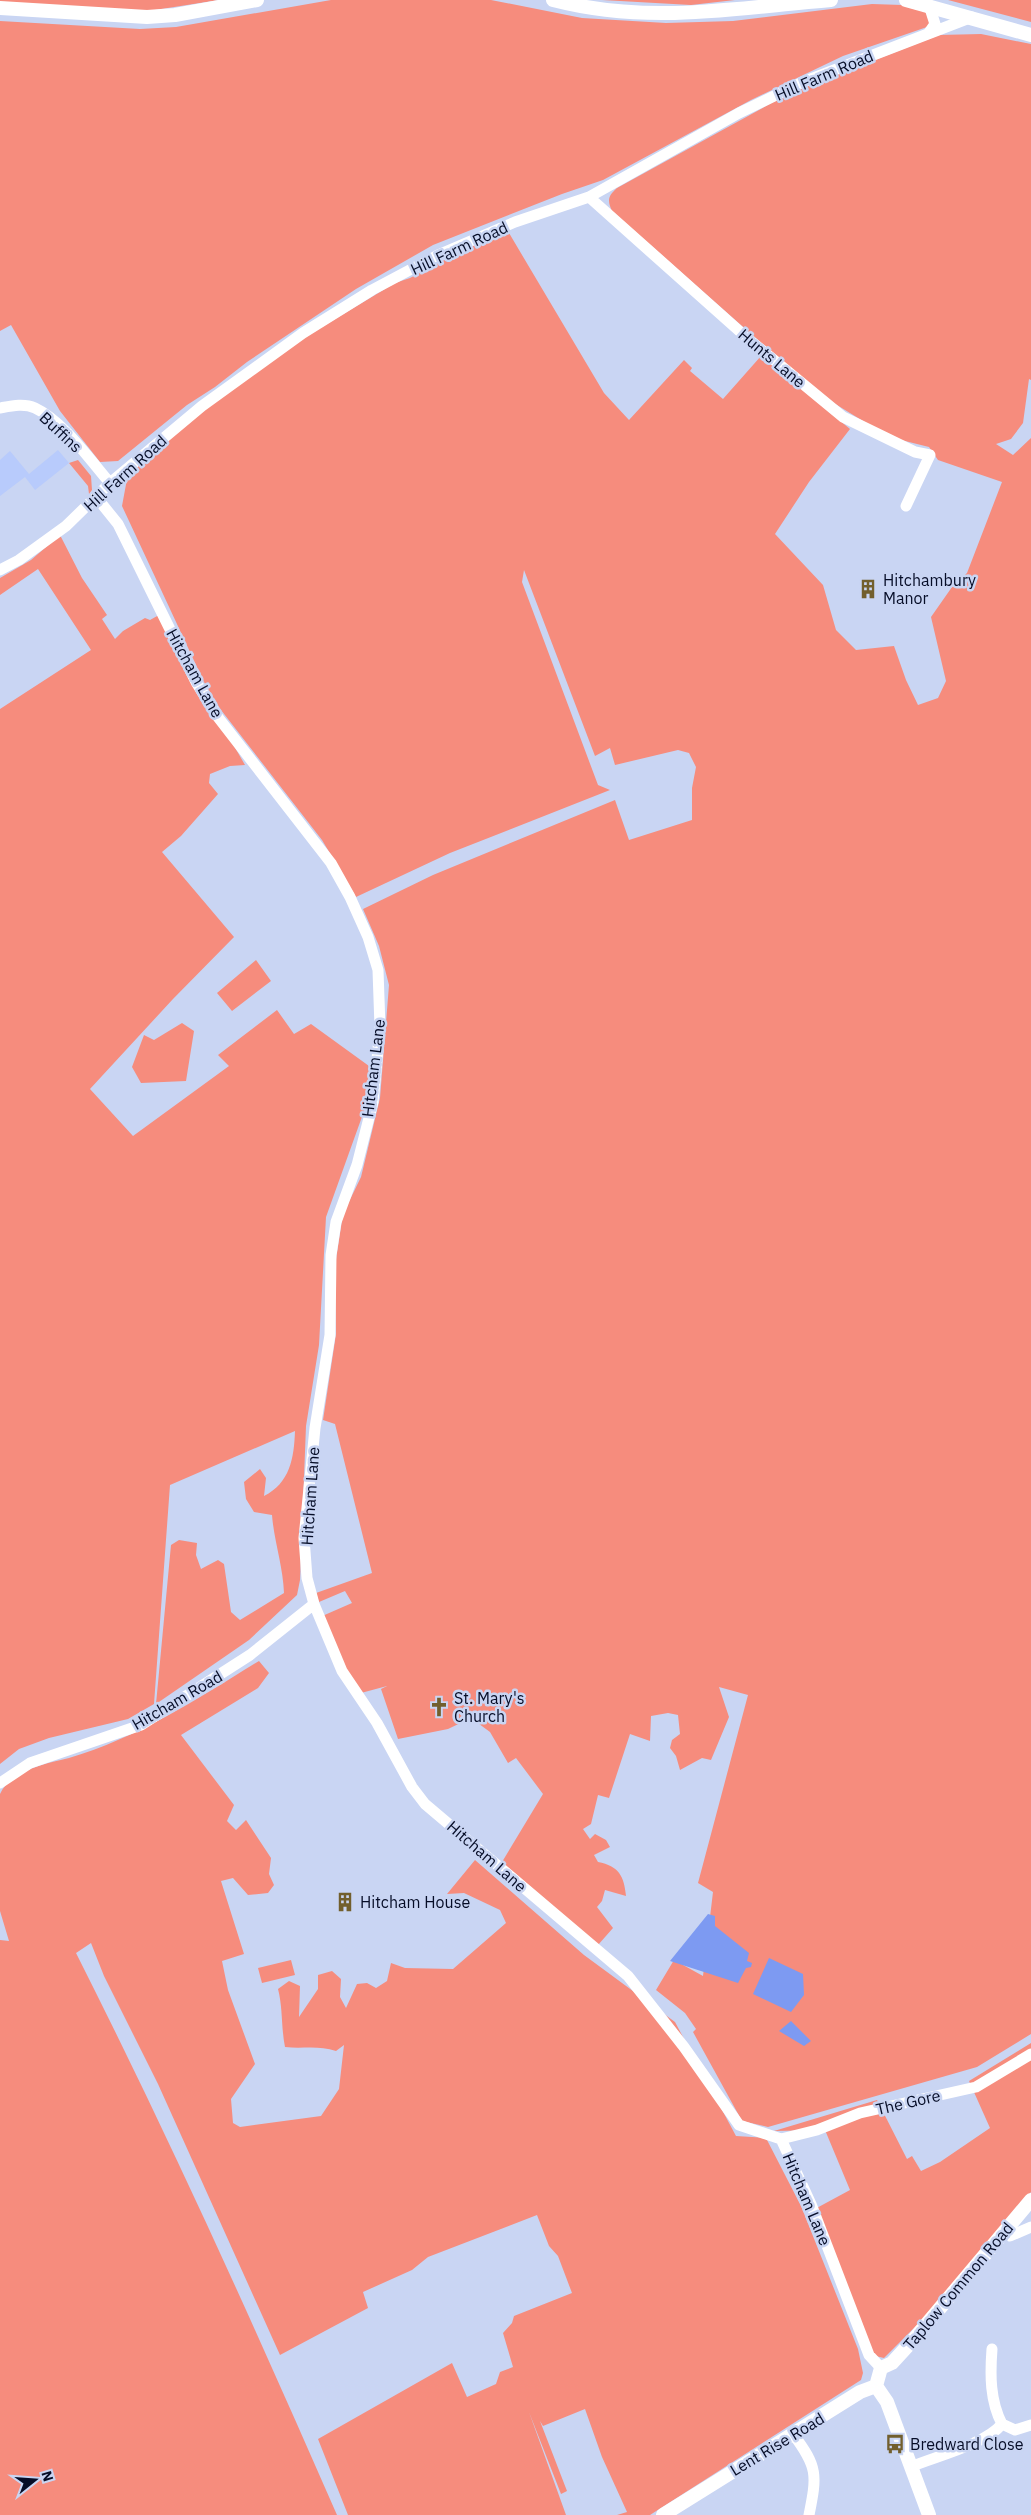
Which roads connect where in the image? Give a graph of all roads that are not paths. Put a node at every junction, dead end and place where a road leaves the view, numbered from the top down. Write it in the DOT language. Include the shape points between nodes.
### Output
graph roads {
  1 [pos="257,0"];
  2 [pos="552,0"];
  3 [pos="831,0"];
  4 [pos="906,0"];
  5 [pos="929,5"];
  6 [pos="0,8"];
  7 [pos="972,17"];
  8 [pos="928,34"];
  9 [pos="1031,35"];
  10 [pos="589,197"];
  11 [pos="0,408"];
  12 [pos="110,483"];
  13 [pos="97,498"];
  14 [pos="906,506"];
  15 [pos="0,570"];
  16 [pos="314,1604"];
  17 [pos="0,1783"];
  18 [pos="1031,2054"];
  19 [pos="781,2139"];
  20 [pos="1031,2200"];
  21 [pos="1031,2227"];
  22 [pos="1004,2233"];
  23 [pos="992,2349"];
  24 [pos="881,2368"];
  25 [pos="876,2386"];
  26 [pos="1002,2424"];
  27 [pos="1031,2424"];
  28 [pos="792,2434"];
  29 [pos="912,2466"];
  30 [pos="663,2515"];
  31 [pos="810,2515"];
  32 [pos="930,2515"];
  1 -- 6 [label="street" via="148,17"];
  2 -- 3 [label="street" via="606,11 657,15 735,11"];
  4 -- 5 [label="street"];
  5 -- 7 [label="street"];
  5 -- 8 [label="street" via="934,24"];
  7 -- 8 [label="street, Hill Farm Road"];
  7 -- 9 [label="street"];
  8 -- 10 [label="street, Hill Farm Road" via="803,82 739,113"];
  10 -- 12 [label="street, Hill Farm Road" via="507,225 438,255 372,290 303,333 202,406"];
  10 -- 14 [label="street, Hunts Lane" via="843,417 915,452 930,455"];
  11 -- 12 [label="street, Buffins" via="15,405 34,407 72,440"];
  12 -- 13 [label="street, Hill Farm Road"];
  13 -- 15 [label="street, Hill Farm Road" via="66,526"];
  13 -- 16 [label="street, Hitcham Lane" via="118,524 196,682 217,716 331,864 350,897 378,970 380,1027 373,1102 336,1222 331,1255 330,1335 315,1428 304,1538 307,1578"];
  16 -- 17 [label="street, Hitcham Road" via="250,1655 141,1724 30,1763"];
  16 -- 19 [label="street, Hitcham Lane" via="342,1671 425,1804 628,1976 739,2125"];
  18 -- 19 [label="street, The Gore" via="976,2087 860,2113 818,2130"];
  19 -- 24 [label="street, Hitcham Lane" via="811,2204 869,2356"];
  20 -- 22 [label="street, Taplow Common Road"];
  21 -- 22 [label="street" via="1010,2236"];
  22 -- 24 [label="street, Taplow Common Road" via="914,2340 892,2363"];
  23 -- 26 [label="street" via="992,2391"];
  24 -- 25 [label="street"];
  25 -- 28 [label="street, Lent Rise Road" via="860,2392"];
  25 -- 29 [label="street" via="887,2402"];
  26 -- 27 [label="street" via="1015,2430"];
  26 -- 29 [label="street" via="996,2432 982,2439"];
  28 -- 30 [label="street, Lent Rise Road"];
  28 -- 31 [label="street" via="805,2450 815,2472"];
  29 -- 32 [label="street"];
}
